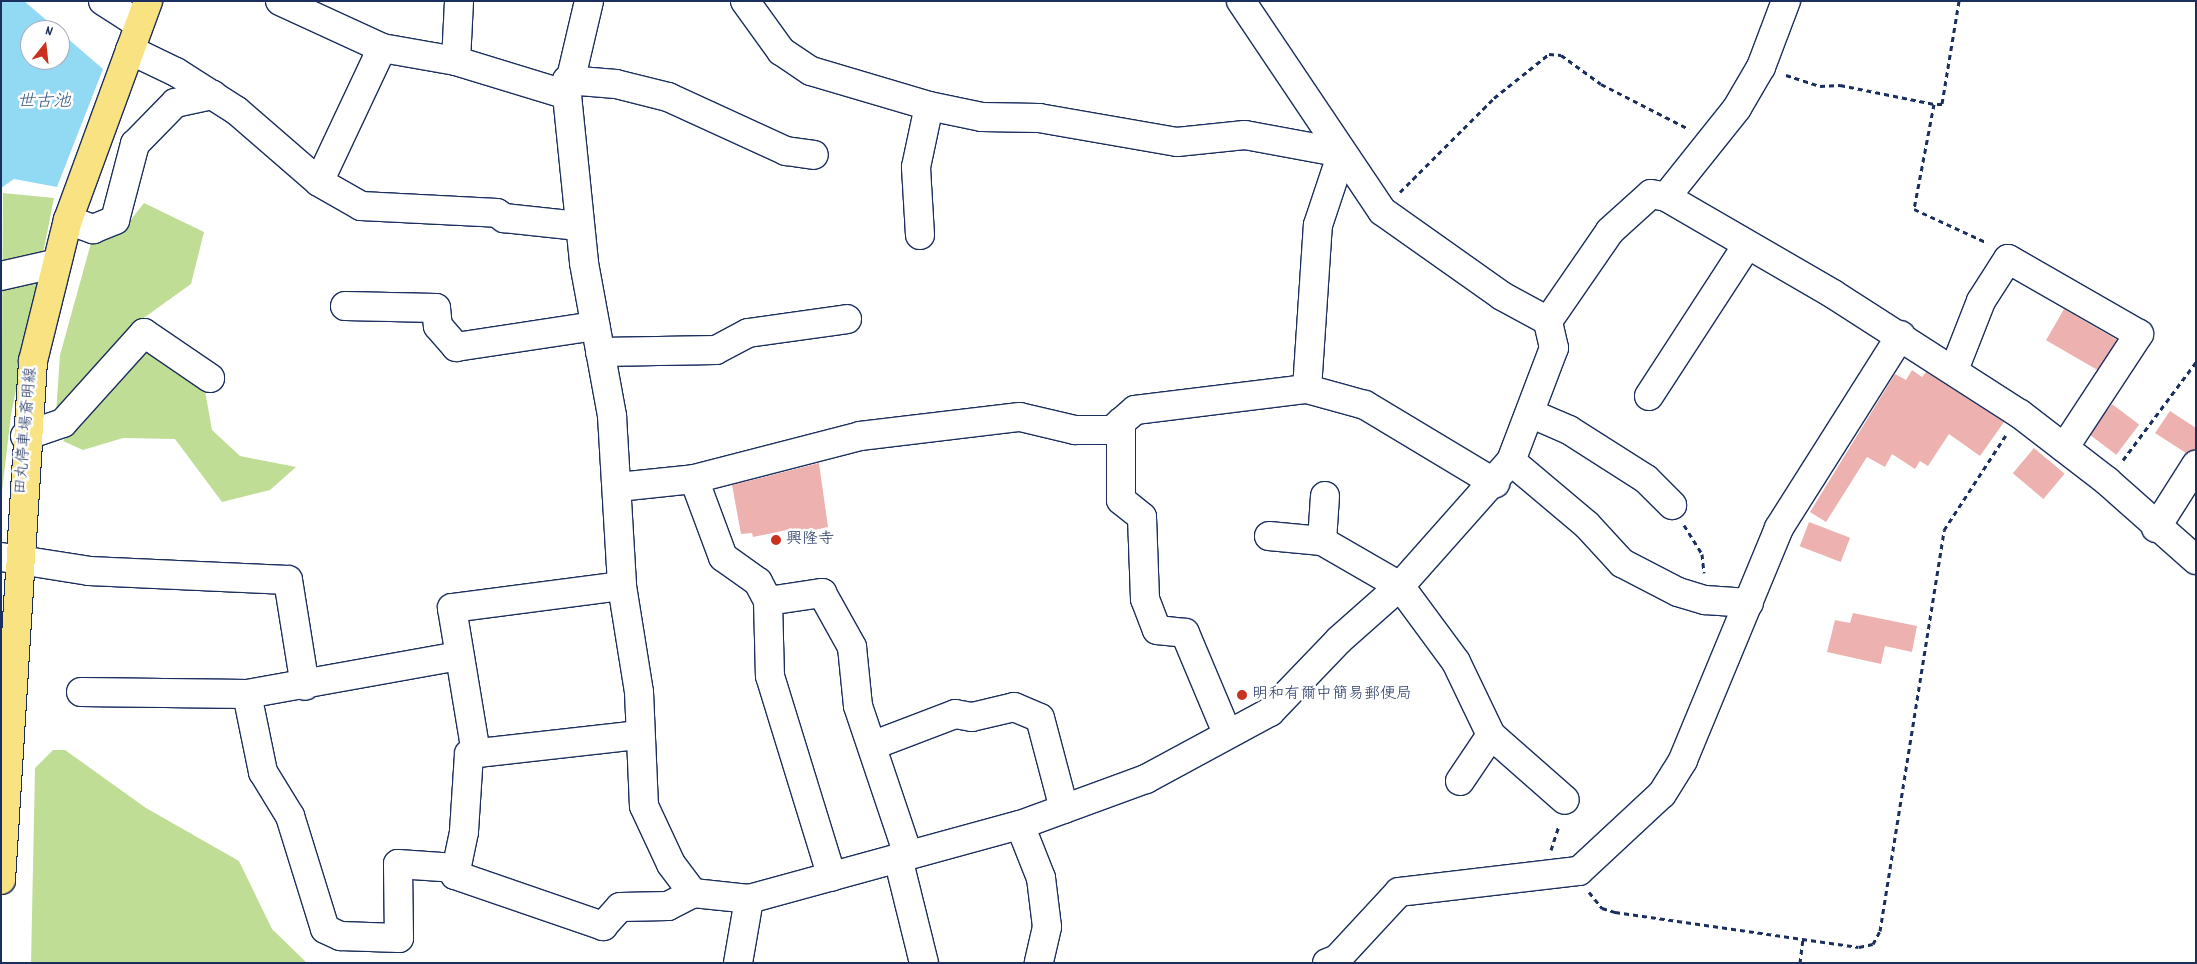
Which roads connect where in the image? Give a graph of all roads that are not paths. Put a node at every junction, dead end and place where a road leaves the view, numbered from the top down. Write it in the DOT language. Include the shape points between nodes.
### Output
graph roads {
  1 [pos="103,1"];
  2 [pos="280,1"];
  3 [pos="459,1"];
  4 [pos="589,1"];
  5 [pos="745,1"];
  6 [pos="1241,1"];
  7 [pos="1786,1"];
  8 [pos="143,13"];
  9 [pos="382,48"];
  10 [pos="130,50"];
  11 [pos="456,61"];
  12 [pos="567,87"];
  13 [pos="213,96"];
  14 [pos="929,106"];
  15 [pos="1342,153"];
  16 [pos="814,155"];
  17 [pos="319,182"];
  18 [pos="1666,197"];
  19 [pos="68,220"];
  20 [pos="580,226"];
  21 [pos="920,235"];
  22 [pos="1747,245"];
  23 [pos="54,264"];
  24 [pos="1,276"];
  25 [pos="345,306"];
  26 [pos="847,319"];
  27 [pos="1548,321"];
  28 [pos="1901,335"];
  29 [pos="597,339"];
  30 [pos="1954,370"];
  31 [pos="210,378"];
  32 [pos="1307,389"];
  33 [pos="1649,396"];
  34 [pos="1532,414"];
  35 [pos="1120,422"];
  36 [pos="25,436"];
  37 [pos="2064,448"];
  38 [pos="1511,461"];
  39 [pos="2196,465"];
  40 [pos="694,479"];
  41 [pos="1495,483"];
  42 [pos="618,487"];
  43 [pos="1325,496"];
  44 [pos="1672,505"];
  45 [pos="2156,528"];
  46 [pos="1269,536"];
  47 [pos="1322,541"];
  48 [pos="10,559"];
  49 [pos="2196,560"];
  50 [pos="622,586"];
  51 [pos="1400,586"];
  52 [pos="768,601"];
  53 [pos="1749,603"];
  54 [pos="459,656"];
  55 [pos="305,686"];
  56 [pos="81,692"];
  57 [pos="247,694"];
  58 [pos="1227,733"];
  59 [pos="639,734"];
  60 [pos="1491,735"];
  61 [pos="874,745"];
  62 [pos="476,753"];
  63 [pos="1460,781"];
  64 [pos="1565,800"];
  65 [pos="1064,809"];
  66 [pos="1020,825"];
  67 [pos="903,856"];
  68 [pos="456,868"];
  69 [pos="832,877"];
  70 [pos="1,880"];
  71 [pos="693,893"];
  72 [pos="749,899"];
  73 [pos="738,963"];
  74 [pos="924,963"];
  75 [pos="1039,963"];
  76 [pos="1327,963"];
  1 -- 8 [label="street"];
  2 -- 9 [label="street"];
  3 -- 11 [label="street"];
  4 -- 12 [label="street"];
  5 -- 14 [label="street" via="781,51 811,71"];
  6 -- 15 [label="street"];
  7 -- 18 [label="street" via="1760,67"];
  8 -- 10 [label="main road, 田丸停車場斎明線"];
  9 -- 11 [label="street"];
  9 -- 17 [label="street"];
  10 -- 13 [label="street"];
  10 -- 19 [label="main road, 田丸停車場斎明線"];
  11 -- 12 [label="street"];
  12 -- 16 [label="street" via="616,84 668,97 786,151"];
  12 -- 20 [label="street"];
  13 -- 17 [label="street" via="237,111"];
  13 -- 19 [label="street" via="175,103 135,144 115,220 93,228"];
  14 -- 15 [label="street" via="982,117 1039,118 1177,142 1245,135"];
  14 -- 21 [label="street" via="916,166"];
  15 -- 27 [label="street" via="1382,211 1502,296"];
  15 -- 32 [label="street" via="1318,225"];
  17 -- 20 [label="street" via="361,206 497,213 504,218"];
  18 -- 22 [label="street"];
  18 -- 27 [label="street" via="1651,194 1610,231"];
  19 -- 23 [label="main road, 田丸停車場斎明線"];
  20 -- 29 [label="street"];
  22 -- 28 [label="street"];
  22 -- 33 [label="street"];
  23 -- 24 [label="street"];
  23 -- 36 [label="main road, 田丸停車場斎明線" via="33,361"];
  25 -- 29 [label="street" via="436,308 438,326 456,347"];
  26 -- 29 [label="street" via="748,333 716,350"];
  27 -- 34 [label="street" via="1554,348"];
  28 -- 30 [label="street"];
  28 -- 53 [label="street" via="1779,528"];
  29 -- 42 [label="street" via="612,416"];
  30 -- 37 [label="street"];
  30 -- 37 [label="street" via="1981,300 2008,259 2139,334"];
  31 -- 36 [label="street" via="144,333 63,423"];
  32 -- 35 [label="street" via="1136,410"];
  32 -- 41 [label="street" via="1364,405"];
  34 -- 38 [label="street"];
  34 -- 44 [label="street" via="1569,430 1646,479"];
  35 -- 40 [label="street" via="1112,430 1075,430 1020,417 860,436"];
  35 -- 58 [label="street" via="1121,500 1142,517 1145,599 1156,630 1185,633"];
  36 -- 48 [label="main road, 田丸停車場斎明線"];
  37 -- 45 [label="street" via="2107,481"];
  38 -- 41 [label="street"];
  38 -- 53 [label="street" via="1545,486 1622,563 1678,592 1705,600"];
  39 -- 45 [label="street"];
  40 -- 42 [label="street"];
  40 -- 52 [label="street" via="723,557 758,582"];
  41 -- 51 [label="street"];
  42 -- 50 [label="street"];
  43 -- 47 [label="street"];
  45 -- 49 [label="street"];
  46 -- 47 [label="street"];
  47 -- 51 [label="street"];
  48 -- 55 [label="street" via="222,580 288,580"];
  48 -- 70 [label="main road, 田丸停車場斎明線"];
  50 -- 54 [label="street" via="452,608"];
  50 -- 59 [label="street" via="639,692"];
  51 -- 58 [label="street" via="1339,640 1270,712"];
  51 -- 60 [label="street" via="1456,662"];
  52 -- 61 [label="street" via="822,594 852,647 858,706"];
  52 -- 69 [label="street" via="770,676"];
  53 -- 76 [label="street" via="1683,760 1662,794 1579,871 1399,892 1337,959"];
  54 -- 55 [label="street"];
  54 -- 62 [label="street"];
  55 -- 57 [label="street"];
  56 -- 57 [label="street"];
  57 -- 68 [label="street" via="263,772 290,816 325,929 340,936 399,938 398,864"];
  58 -- 65 [label="street" via="1146,779"];
  59 -- 62 [label="street"];
  59 -- 71 [label="street" via="644,806 656,823 671,864"];
  60 -- 63 [label="street"];
  60 -- 64 [label="street"];
  61 -- 65 [label="street" via="955,714 972,716 1014,707 1040,718"];
  61 -- 67 [label="street"];
  62 -- 68 [label="street" via="469,754 464,832"];
  65 -- 66 [label="street"];
  66 -- 67 [label="street"];
  66 -- 75 [label="street" via="1041,878 1047,927"];
  67 -- 69 [label="street"];
  67 -- 74 [label="street"];
  68 -- 71 [label="street" via="455,876 603,926 620,907 668,906"];
  69 -- 72 [label="street"];
  71 -- 72 [label="street"];
  72 -- 73 [label="street"];
}
